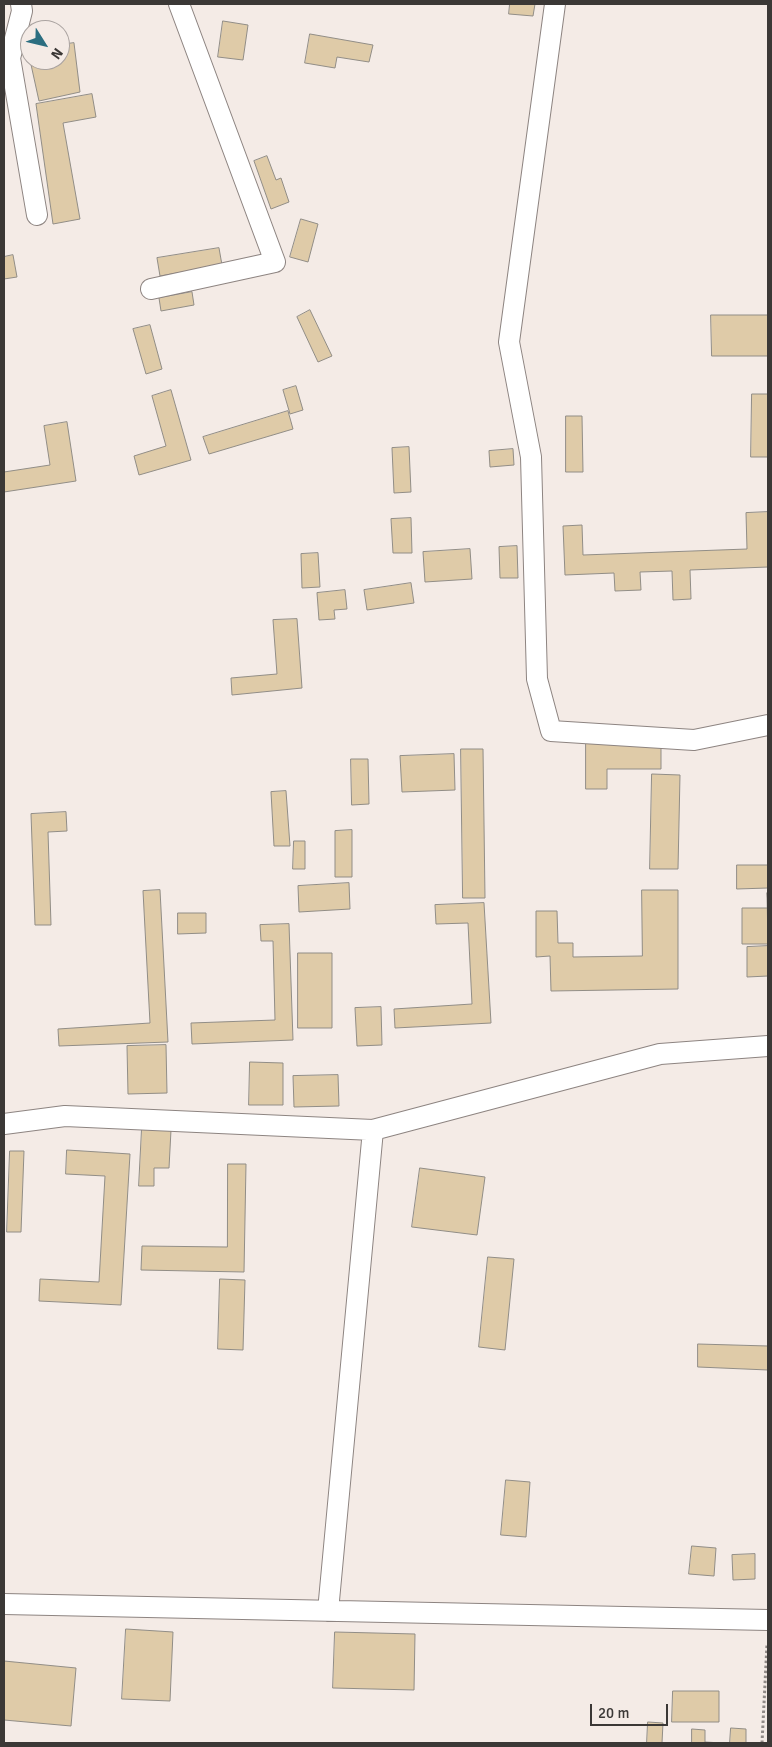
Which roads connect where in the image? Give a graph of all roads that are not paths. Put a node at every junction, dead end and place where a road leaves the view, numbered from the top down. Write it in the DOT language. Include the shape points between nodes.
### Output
graph roads {
  1 [pos="21,4"];
  2 [pos="179,4"];
  3 [pos="555,4"];
  4 [pos="37,215"];
  5 [pos="151,289"];
  6 [pos="768,725"];
  7 [pos="768,1046"];
  8 [pos="4,1124"];
  9 [pos="373,1130"];
  10 [pos="4,1604"];
  11 [pos="328,1611"];
  12 [pos="768,1620"];
  1 -- 4 [label="street" via="10,58"];
  2 -- 5 [label="street" via="275,262"];
  3 -- 6 [label="street" via="509,342 531,457 537,679 551,731 694,740"];
  7 -- 9 [label="street" via="660,1054"];
  8 -- 9 [label="street" via="65,1116"];
  9 -- 11 [label="street"];
  10 -- 11 [label="street"];
  11 -- 12 [label="street"];
}
